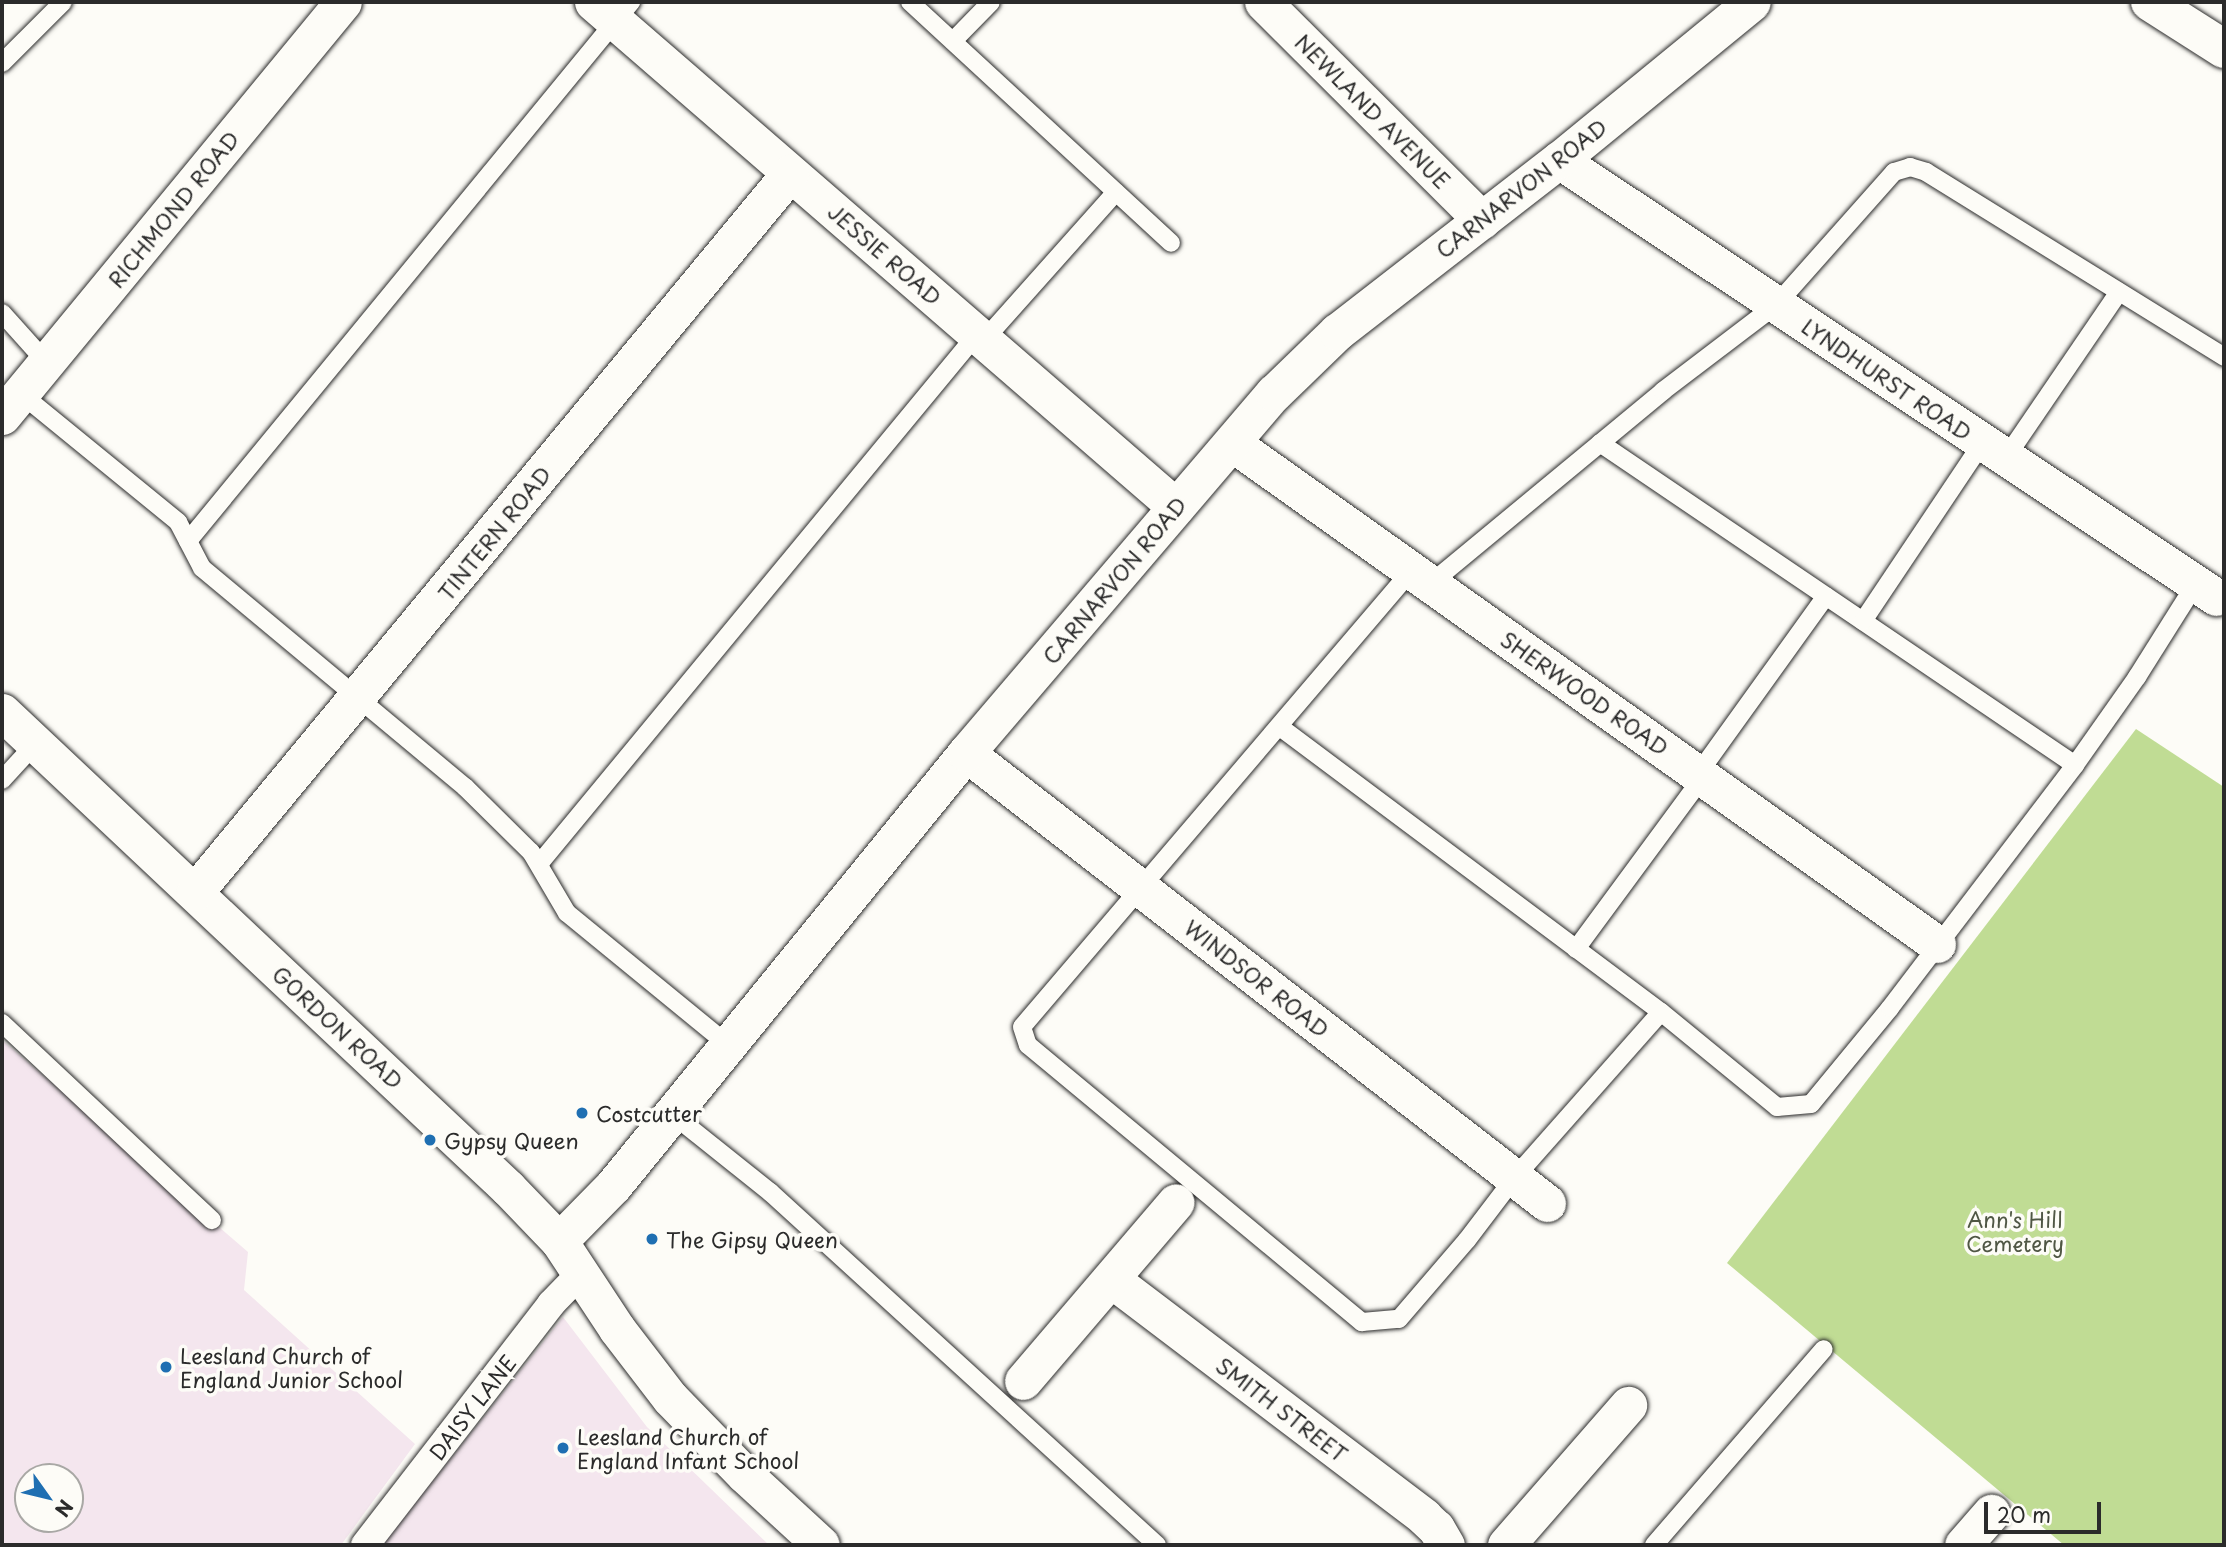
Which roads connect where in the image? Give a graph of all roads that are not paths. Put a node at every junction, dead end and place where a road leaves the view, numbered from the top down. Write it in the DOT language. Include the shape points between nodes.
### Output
graph roads {
  1 [pos="63,2"];
  2 [pos="343,2"];
  3 [pos="910,2"];
  4 [pos="991,2"];
  5 [pos="1263,2"];
  6 [pos="1752,2"];
  7 [pos="2150,2"];
  8 [pos="613,8"];
  9 [pos="953,41"];
  10 [pos="2224,49"];
  11 [pos="2,63"];
  12 [pos="1559,160"];
  13 [pos="790,173"];
  14 [pos="1116,192"];
  15 [pos="1482,220"];
  16 [pos="1171,243"];
  17 [pos="2119,292"];
  18 [pos="1776,305"];
  19 [pos="2,313"];
  20 [pos="981,337"];
  21 [pos="2224,357"];
  22 [pos="47,362"];
  23 [pos="11,405"];
  24 [pos="1232,443"];
  25 [pos="1600,443"];
  26 [pos="1994,451"];
  27 [pos="1176,507"];
  28 [pos="188,541"];
  29 [pos="1421,577"];
  30 [pos="2212,589"];
  31 [pos="1826,596"];
  32 [pos="1863,621"];
  33 [pos="358,698"];
  34 [pos="2,712"];
  35 [pos="1280,727"];
  36 [pos="35,744"];
  37 [pos="966,753"];
  38 [pos="2076,765"];
  39 [pos="1700,776"];
  40 [pos="2,780"];
  41 [pos="538,864"];
  42 [pos="1139,887"];
  43 [pos="195,892"];
  44 [pos="1937,944"];
  45 [pos="1576,949"];
  46 [pos="1661,1012"];
  47 [pos="2,1023"];
  48 [pos="727,1044"];
  49 [pos="671,1113"];
  50 [pos="1515,1177"];
  51 [pos="1176,1202"];
  52 [pos="1547,1203"];
  53 [pos="212,1220"];
  54 [pos="559,1241"];
  55 [pos="582,1272"];
  56 [pos="1111,1279"];
  57 [pos="1824,1349"];
  58 [pos="1023,1381"];
  59 [pos="1628,1405"];
  60 [pos="1991,1513"];
  61 [pos="365,1545"];
  62 [pos="821,1545"];
  63 [pos="1157,1545"];
  64 [pos="1446,1545"];
  65 [pos="1506,1545"];
  66 [pos="1654,1545"];
  67 [pos="1963,1545"];
  1 -- 11 [label="lane"];
  2 -- 22 [label="street, RICHMOND ROAD"];
  3 -- 9 [label="lane"];
  4 -- 9 [label="lane"];
  5 -- 15 [label="street, NEWLAND AVENUE"];
  6 -- 12 [label="street, CARNARVON ROAD"];
  7 -- 10 [label="street"];
  8 -- 13 [label="street, JESSIE ROAD"];
  8 -- 28 [label="lane"];
  9 -- 14 [label="lane"];
  12 -- 15 [label="street, CARNARVON ROAD"];
  12 -- 18 [label="street, LYNDHURST ROAD"];
  13 -- 20 [label="street, JESSIE ROAD"];
  13 -- 33 [label="street, TINTERN ROAD"];
  14 -- 16 [label="lane"];
  14 -- 20 [label="lane"];
  15 -- 24 [label="street, CARNARVON ROAD" via="1337,332 1274,393"];
  17 -- 18 [label="lane" via="1926,172 1910,167 1894,172"];
  17 -- 21 [label="lane"];
  17 -- 26 [label="lane"];
  18 -- 25 [label="lane"];
  18 -- 26 [label="street, LYNDHURST ROAD"];
  19 -- 22 [label="lane"];
  20 -- 27 [label="street, JESSIE ROAD"];
  20 -- 41 [label="lane"];
  22 -- 23 [label="street, RICHMOND ROAD"];
  23 -- 28 [label="lane" via="178,522"];
  24 -- 27 [label="street, CARNARVON ROAD"];
  24 -- 29 [label="street, SHERWOOD ROAD"];
  25 -- 29 [label="lane"];
  25 -- 31 [label="lane"];
  26 -- 30 [label="street, LYNDHURST ROAD"];
  26 -- 32 [label="lane"];
  27 -- 37 [label="street, CARNARVON ROAD"];
  28 -- 33 [label="lane" via="202,568"];
  29 -- 35 [label="lane"];
  29 -- 39 [label="street, SHERWOOD ROAD"];
  30 -- 38 [label="lane" via="2137,677"];
  31 -- 32 [label="lane"];
  31 -- 39 [label="lane"];
  32 -- 38 [label="lane"];
  33 -- 41 [label="lane" via="465,787"];
  33 -- 43 [label="street, TINTERN ROAD"];
  34 -- 36 [label="street, GORDON ROAD"];
  35 -- 42 [label="lane"];
  35 -- 45 [label="lane"];
  36 -- 40 [label="lane"];
  36 -- 43 [label="street, GORDON ROAD"];
  37 -- 42 [label="street, WINDSOR ROAD"];
  37 -- 48 [label="street, CARNARVON ROAD"];
  38 -- 44 [label="lane"];
  39 -- 44 [label="street, SHERWOOD ROAD"];
  39 -- 45 [label="lane"];
  41 -- 48 [label="lane" via="567,912"];
  42 -- 50 [label="street, WINDSOR ROAD"];
  42 -- 50 [label="lane" via="1022,1027 1028,1045 1363,1322 1399,1318"];
  43 -- 54 [label="street, GORDON ROAD" via="482,1162"];
  44 -- 46 [label="lane" via="1811,1104 1777,1107"];
  45 -- 46 [label="lane"];
  46 -- 50 [label="lane"];
  47 -- 53 [label="lane"];
  48 -- 49 [label="street, CARNARVON ROAD"];
  49 -- 54 [label="street, CARNARVON ROAD" via="613,1186"];
  49 -- 63 [label="lane" via="779,1201"];
  50 -- 52 [label="street, WINDSOR ROAD"];
  51 -- 56 [label="street"];
  54 -- 55 [label="street, GORDON ROAD"];
  55 -- 61 [label="street, DAISY LANE" via="551,1304"];
  55 -- 62 [label="street, GORDON ROAD" via="645,1367 745,1475"];
  56 -- 58 [label="street"];
  56 -- 64 [label="street, SMITH STREET" via="1424,1517"];
  57 -- 66 [label="lane"];
  59 -- 65 [label="street"];
  60 -- 67 [label="street"];
}
